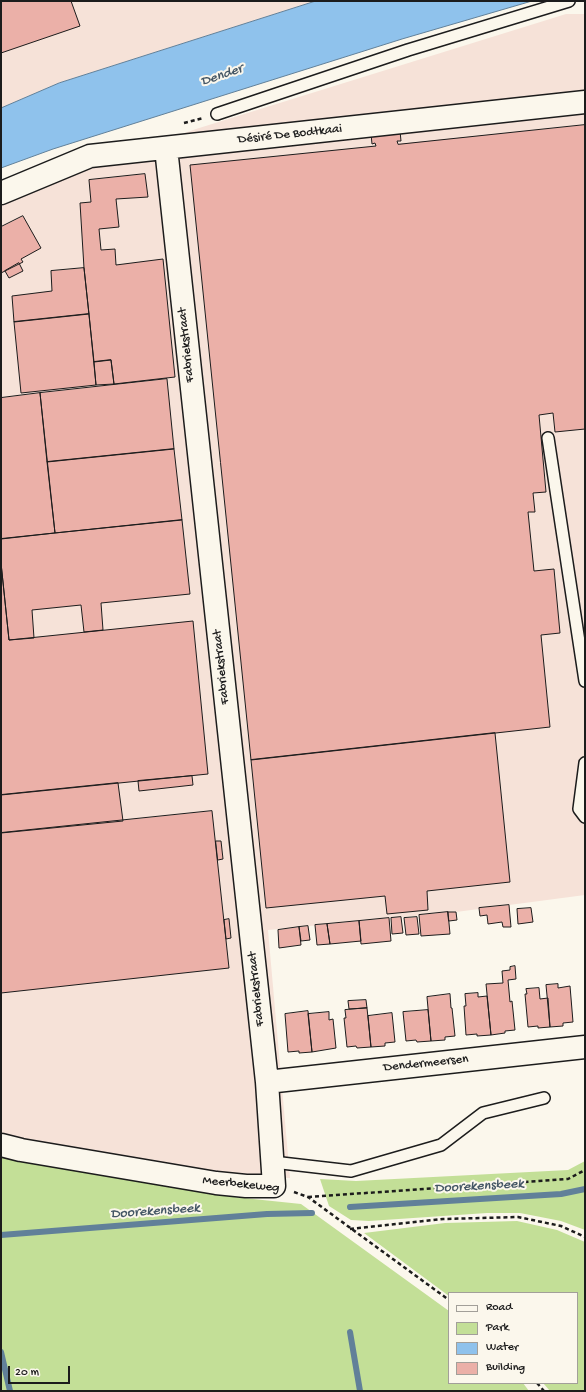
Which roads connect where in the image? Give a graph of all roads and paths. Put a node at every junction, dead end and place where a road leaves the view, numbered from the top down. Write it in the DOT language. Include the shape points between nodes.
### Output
graph roads {
  1 [pos="569,1"];
  2 [pos="585,102"];
  3 [pos="217,114"];
  4 [pos="166,148"];
  5 [pos="1,193"];
  6 [pos="548,438"];
  7 [pos="582,642"];
  8 [pos="585,681"];
  9 [pos="585,763"];
  10 [pos="585,817"];
  11 [pos="585,1047"];
  12 [pos="267,1082"];
  13 [pos="544,1098"];
  14 [pos="1,1145"];
  15 [pos="273,1162"];
  16 [pos="585,1170"];
  17 [pos="274,1186"];
  18 [pos="308,1197"];
  19 [pos="350,1229"];
  20 [pos="585,1237"];
  21 [pos="448,1299"];
  1 -- 3 [label="lane" via="408,50"];
  2 -- 4 [label="street, Désiré De Bodtkaai"];
  4 -- 5 [label="street, Désiré De Bodtkaai" via="90,156"];
  4 -- 12 [label="street, Fabriekstraat"];
  6 -- 7 [label="lane"];
  7 -- 8 [label="lane"];
  9 -- 10 [label="lane" via="579,809"];
  11 -- 12 [label="street, Dendermeersen"];
  12 -- 15 [label="street, Fabriekstraat"];
  13 -- 15 [label="lane" via="483,1113 441,1145 351,1171"];
  14 -- 17 [label="street, Meerbekeweg" via="216,1183"];
  15 -- 17 [label="street, Fabriekstraat"];
  16 -- 18 [label="path" via="568,1179"];
  17 -- 18 [label="path, Meerbekeweg"];
  18 -- 19 [label="path, Meerbekeweg"];
  19 -- 20 [label="path" via="443,1219 518,1217 561,1226"];
  19 -- 21 [label="path, Meerbekeweg"];
}
